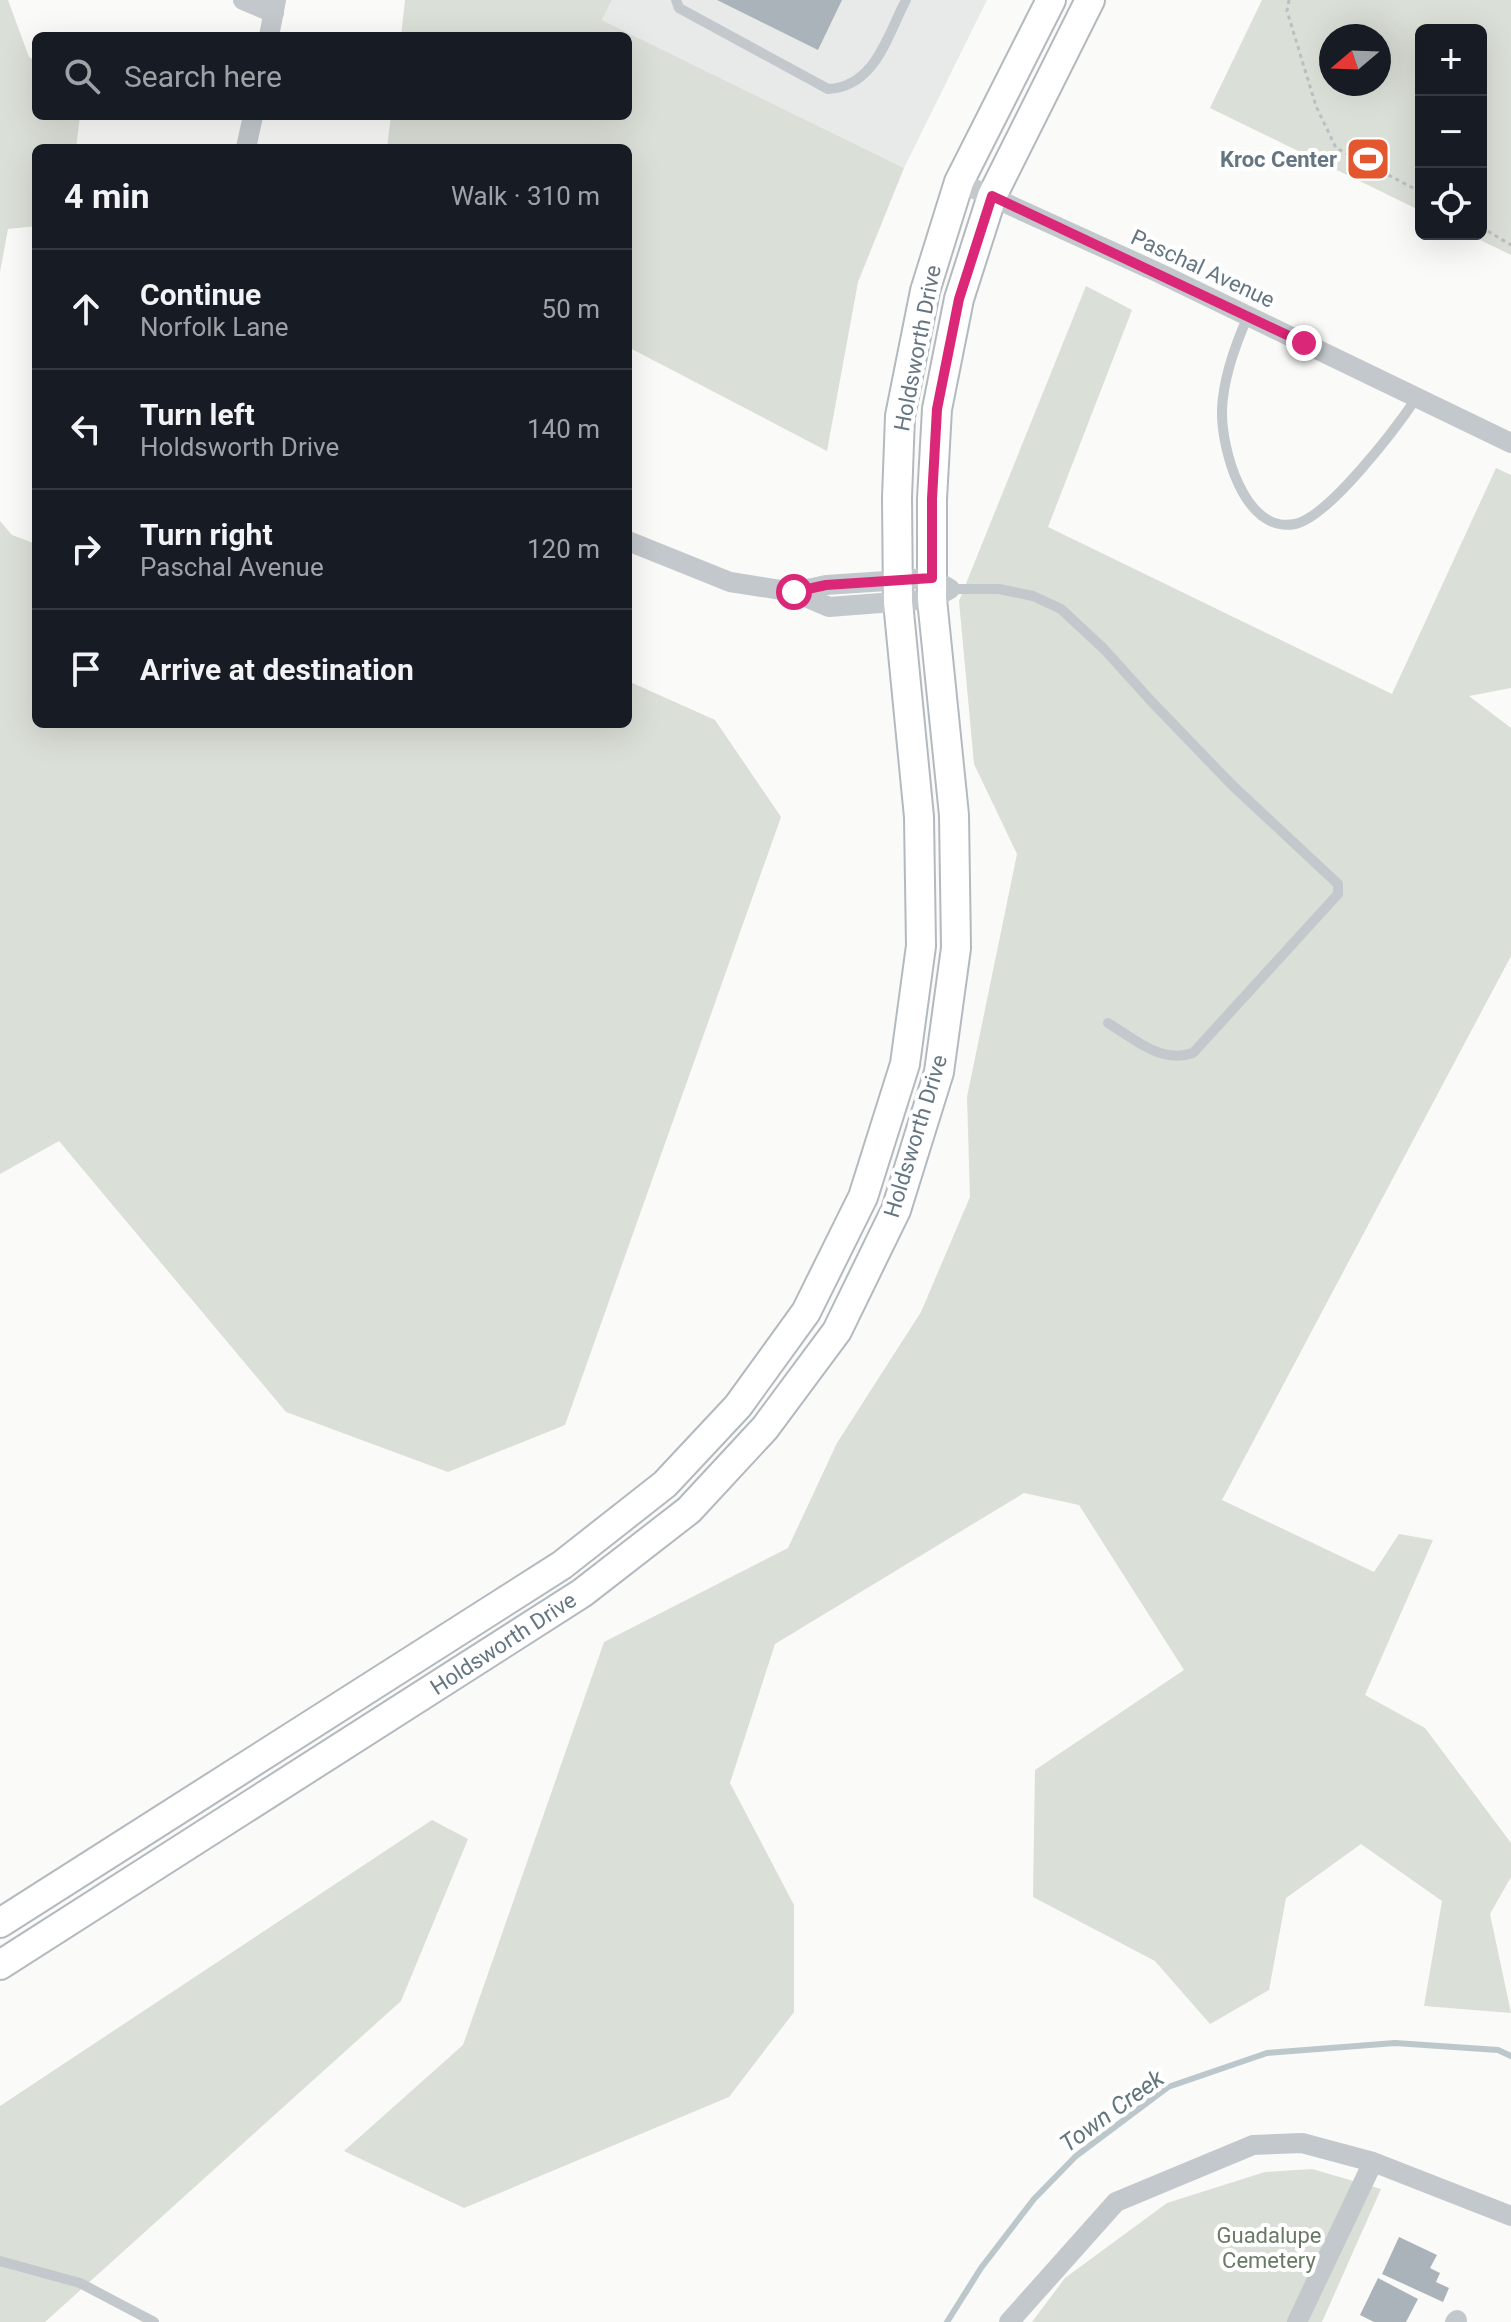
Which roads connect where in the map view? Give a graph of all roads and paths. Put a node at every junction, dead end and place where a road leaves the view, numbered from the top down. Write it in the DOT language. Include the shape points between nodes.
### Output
graph roads {
  1 [pos="243,0"];
  2 [pos="676,0"];
  3 [pos="906,0"];
  4 [pos="1051,0"];
  5 [pos="1090,0"];
  6 [pos="1289,0"];
  7 [pos="275,7"];
  8 [pos="270,32"];
  9 [pos="252,120"];
  10 [pos="247,144"];
  11 [pos="959,182"];
  12 [pos="1415,189"];
  13 [pos="992,196"];
  14 [pos="1487,231"];
  15 [pos="1511,245"];
  16 [pos="1248,316"];
  17 [pos="1417,397"];
  18 [pos="1511,443"];
  19 [pos="632,543"];
  20 [pos="938,589"];
  21 [pos="898,591"];
  22 [pos="1108,1023"];
  23 [pos="214,1786"];
  24 [pos="233,1816"];
  25 [pos="0,1923"];
  26 [pos="0,1965"];
  27 [pos="1373,2162"];
  28 [pos="1511,2216"];
  29 [pos="0,2261"];
  30 [pos="154,2322"];
  31 [pos="1009,2322"];
  32 [pos="1297,2322"];
  1 -- 7 [label="street"];
  2 -- 3 [label="lane" via="679,8 828,89 844,88 868,72"];
  4 -- 11 [label="main road, Holdsworth Drive"];
  5 -- 13 [label="main road, Holdsworth Drive"];
  6 -- 12 [label="path" via="1287,11 1307,79 1336,148"];
  7 -- 8 [label="street"];
  9 -- 10 [label="street"];
  11 -- 13 [label="street, Paschal Avenue"];
  11 -- 21 [label="main road, Holdsworth Drive" via="925,291 900,416"];
  13 -- 16 [label="street, Paschal Avenue"];
  13 -- 20 [label="main road, Holdsworth Drive" via="959,299 937,409 932,499"];
  14 -- 15 [label="path"];
  16 -- 17 [label="street, Paschal Avenue"];
  16 -- 17 [label="lane" via="1222,407 1224,440 1243,495 1259,515 1279,524 1308,518 1386,442"];
  17 -- 18 [label="street, Paschal Avenue"];
  19 -- 21 [label="street" via="730,582 794,592 829,607"];
  20 -- 21 [label="street"];
  20 -- 22 [label="lane" via="999,589 1061,609 1232,785 1338,884 1338,894 1193,1053 1177,1059 1157,1053"];
  20 -- 24 [label="main road, Holdsworth Drive" via="954,815 956,948 939,1072 909,1169 896,1210 837,1331 765,1428 689,1510 582,1593"];
  21 -- 23 [label="main road, Holdsworth Drive" via="919,817 921,946 905,1064 863,1197 806,1312 738,1406 665,1484 562,1565"];
  23 -- 24 [label="main road"];
  23 -- 25 [label="main road, Holdsworth Drive"];
  24 -- 26 [label="main road, Holdsworth Drive"];
  27 -- 28 [label="street"];
  27 -- 31 [label="street" via="1302,2143 1253,2145 1116,2202"];
  27 -- 32 [label="street"];
  29 -- 30 [label="lane" via="80,2283"];
}
